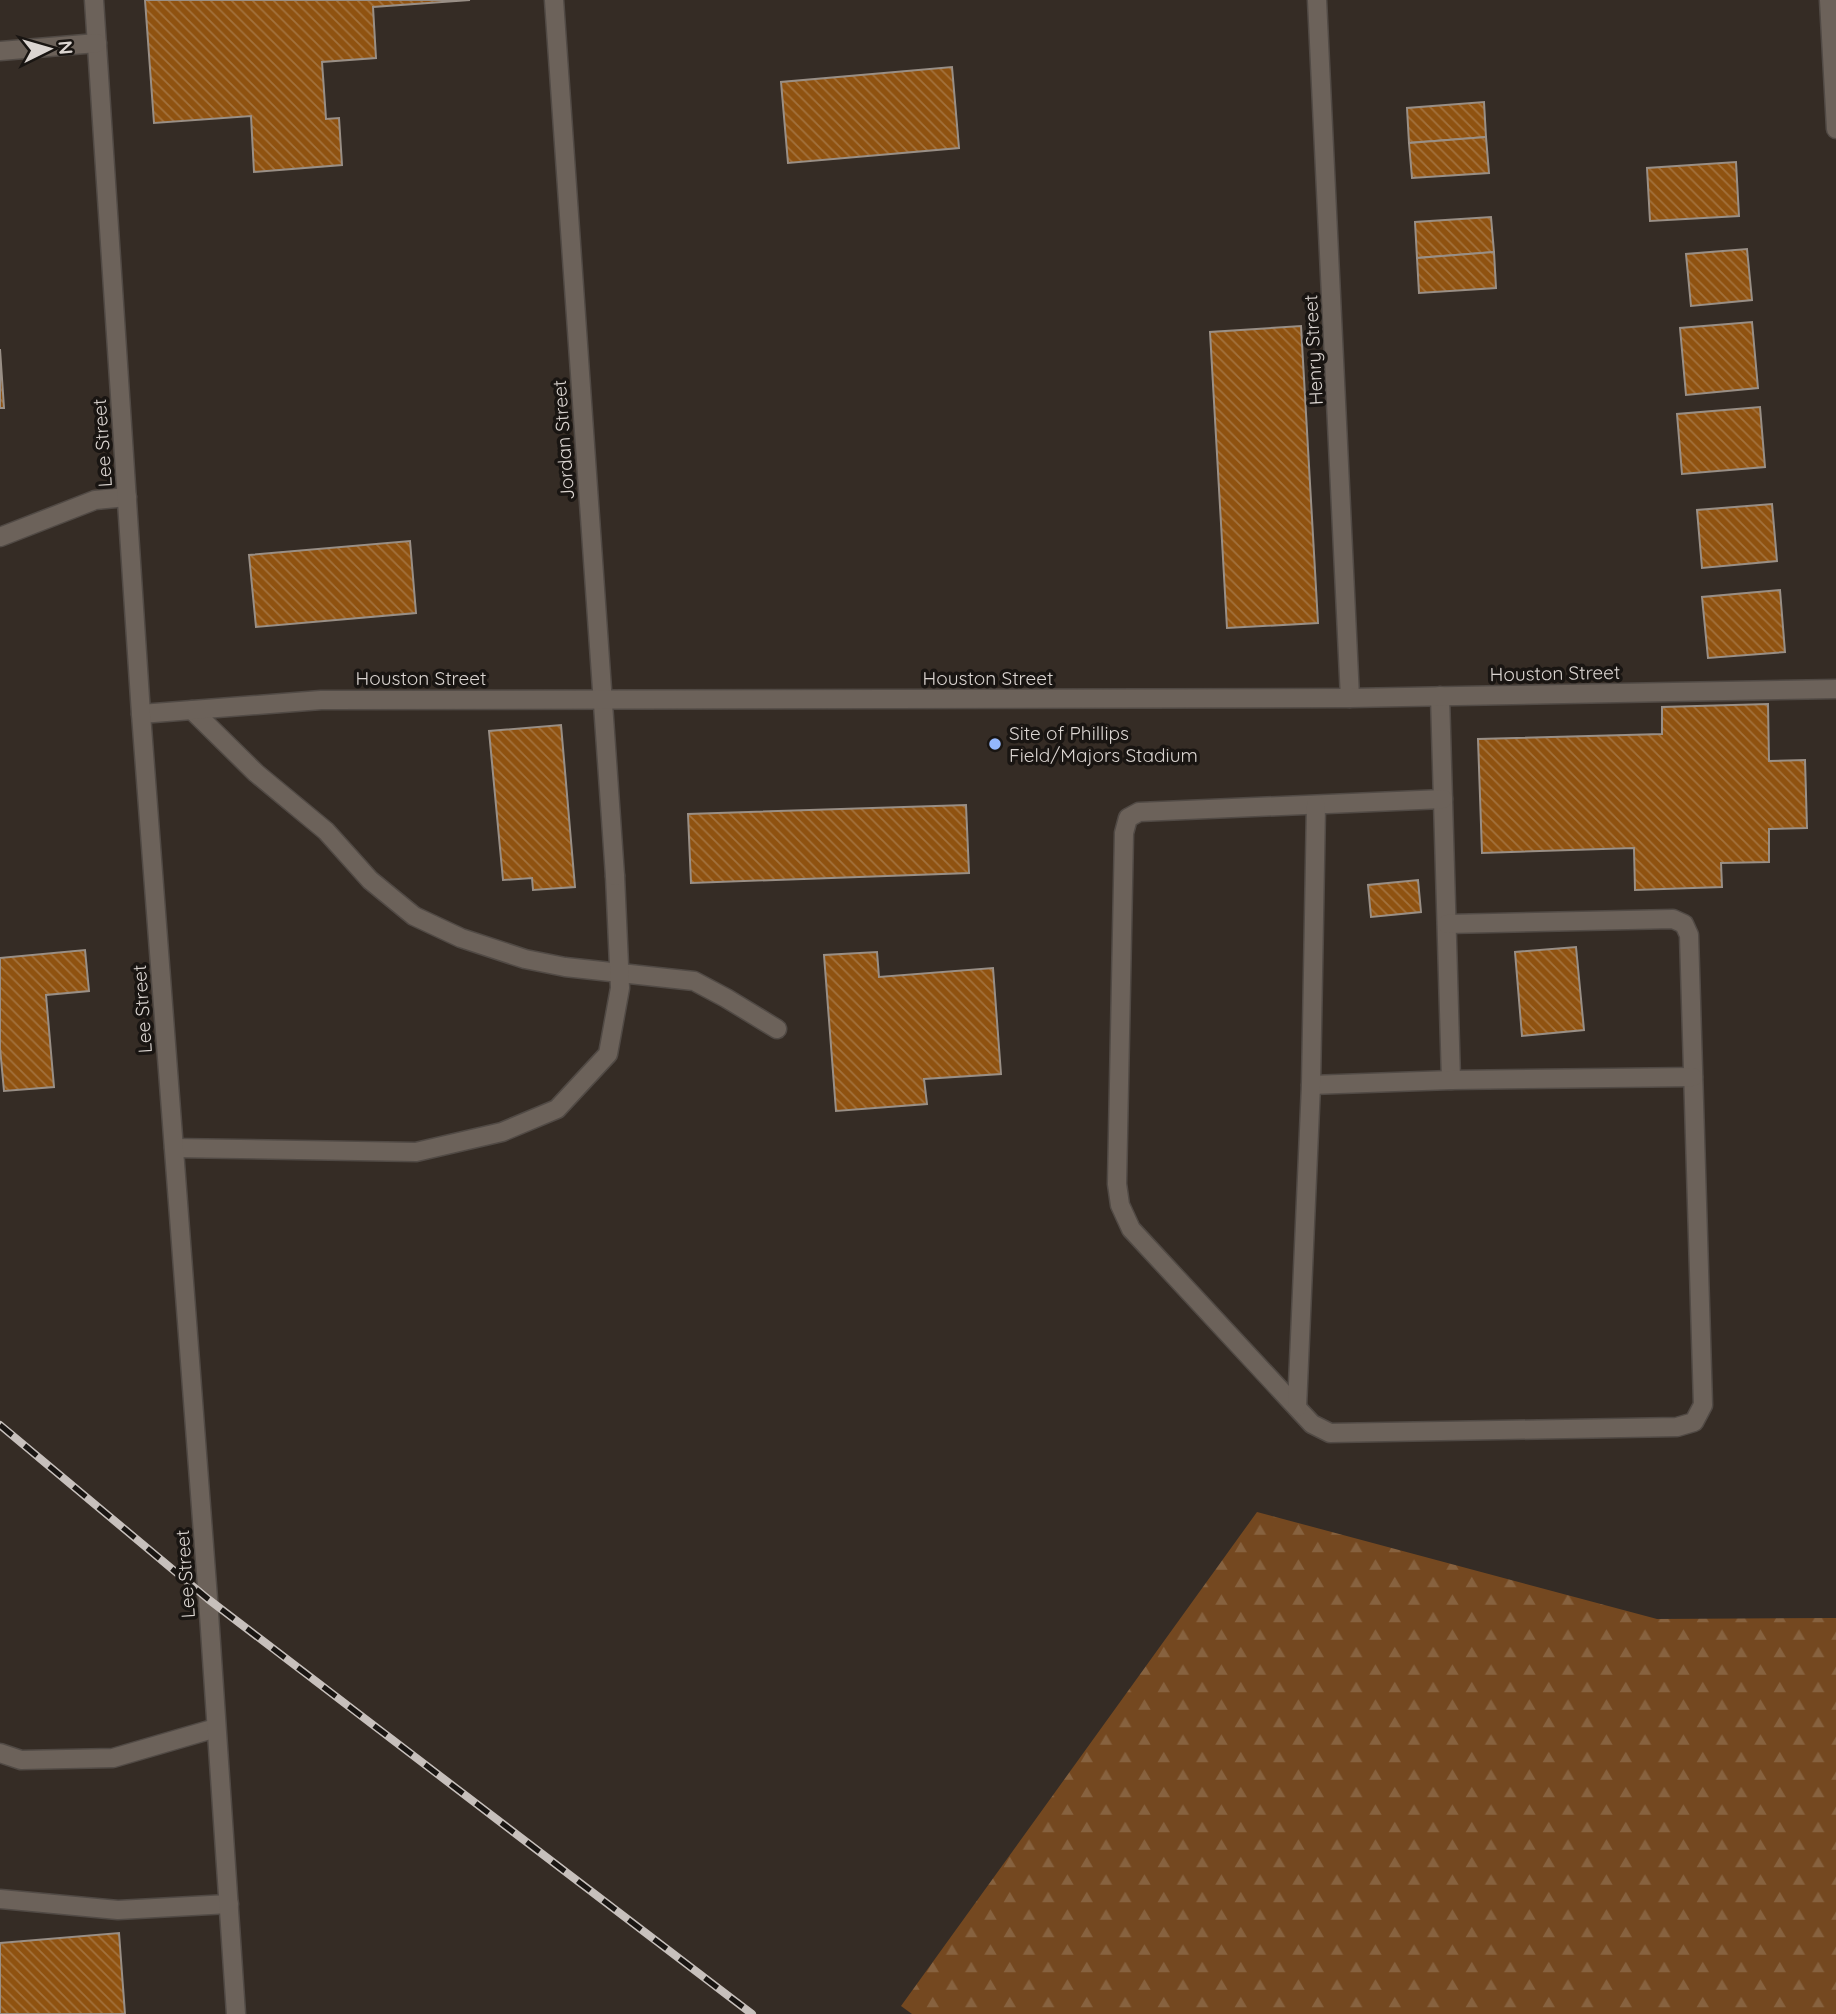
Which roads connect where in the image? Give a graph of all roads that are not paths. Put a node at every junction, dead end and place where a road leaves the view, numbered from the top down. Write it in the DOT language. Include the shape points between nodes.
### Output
graph roads {
  1 [pos="94,0"];
  2 [pos="554,0"];
  3 [pos="1317,0"];
  4 [pos="1829,0"];
  5 [pos="97,43"];
  6 [pos="0,51"];
  7 [pos="1836,130"];
  8 [pos="127,497"];
  9 [pos="0,537"];
  10 [pos="1836,689"];
  11 [pos="1440,696"];
  12 [pos="602,698"];
  13 [pos="1350,698"];
  14 [pos="192,710"];
  15 [pos="141,714"];
  16 [pos="1443,799"];
  17 [pos="1315,805"];
  18 [pos="1447,923"];
  19 [pos="619,973"];
  20 [pos="777,1029"];
  21 [pos="1693,1077"];
  22 [pos="1451,1080"];
  23 [pos="1311,1085"];
  24 [pos="174,1148"];
  25 [pos="1297,1407"];
  26 [pos="216,1727"];
  27 [pos="0,1753"];
  28 [pos="0,1899"];
  29 [pos="229,1904"];
  30 [pos="236,2014"];
  1 -- 5 [label="street, Lee Street"];
  2 -- 12 [label="street, Jordan Street"];
  3 -- 13 [label="street, Henry Street"];
  4 -- 7 [label="street"];
  5 -- 6 [label="street"];
  5 -- 8 [label="street, Lee Street"];
  8 -- 9 [label="street" via="95,500"];
  8 -- 15 [label="street, Lee Street"];
  10 -- 11 [label="street, Houston Street"];
  11 -- 13 [label="street, Houston Street"];
  11 -- 16 [label="street"];
  12 -- 13 [label="street, Houston Street"];
  12 -- 14 [label="street, Houston Street" via="321,700"];
  12 -- 19 [label="street, Jordan Street"];
  14 -- 15 [label="street, Houston Street"];
  14 -- 19 [label="street" via="256,773 326,831 370,880 414,916 525,959"];
  15 -- 24 [label="street, Lee Street"];
  16 -- 17 [label="street"];
  16 -- 18 [label="street"];
  17 -- 23 [label="street"];
  17 -- 25 [label="street" via="1139,812 1128,818 1124,833 1120,1205 1131,1229"];
  18 -- 21 [label="street" via="1674,919 1684,924 1689,935"];
  18 -- 22 [label="street"];
  19 -- 20 [label="street" via="694,982"];
  19 -- 24 [label="street, Jordan Street" via="608,1055 557,1109 502,1132 416,1152"];
  21 -- 22 [label="street"];
  21 -- 25 [label="street" via="1703,1405 1694,1422 1677,1427 1330,1433 1312,1424"];
  22 -- 23 [label="street"];
  23 -- 25 [label="street"];
  24 -- 26 [label="street, Lee Street"];
  26 -- 27 [label="street" via="113,1758 21,1760"];
  26 -- 29 [label="street, Lee Street"];
  28 -- 29 [label="street" via="118,1910"];
  29 -- 30 [label="street, Lee Street"];
}
